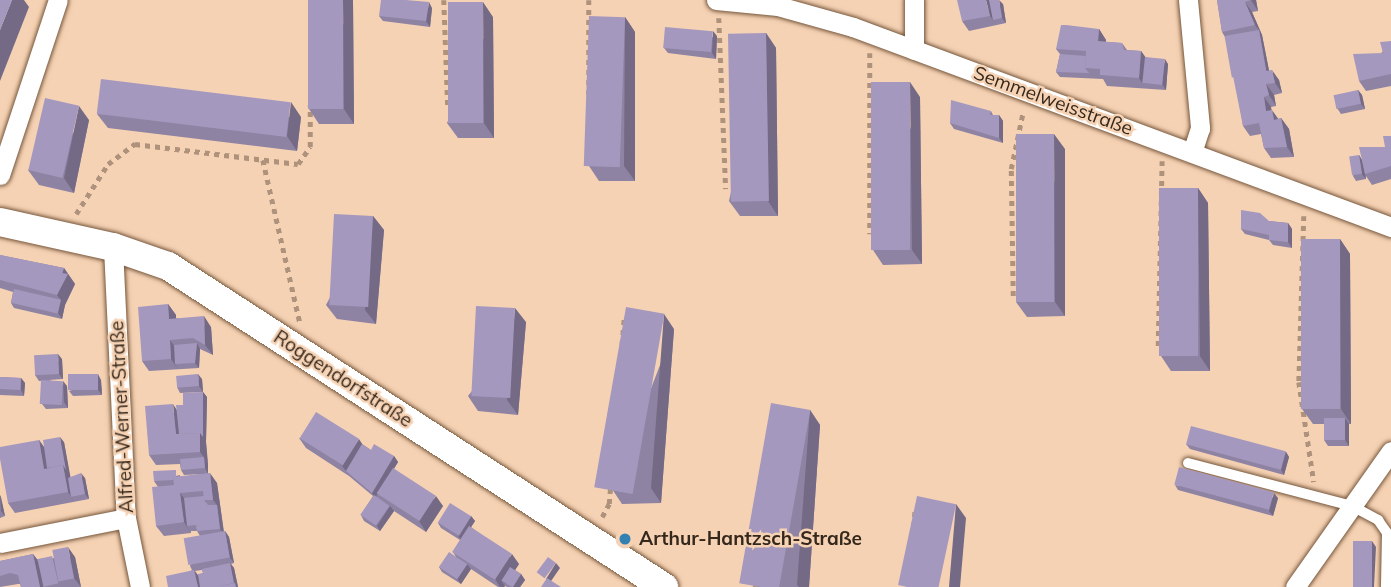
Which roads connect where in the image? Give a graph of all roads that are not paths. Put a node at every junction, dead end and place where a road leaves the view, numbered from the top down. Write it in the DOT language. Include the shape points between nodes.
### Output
graph roads {
  1 [pos="58,0"];
  2 [pos="716,0"];
  3 [pos="914,0"];
  4 [pos="1188,0"];
  5 [pos="914,50"];
  6 [pos="1192,152"];
  7 [pos="0,175"];
  8 [pos="0,222"];
  9 [pos="1391,227"];
  10 [pos="113,247"];
  11 [pos="1391,451"];
  12 [pos="1188,463"];
  13 [pos="1352,506"];
  14 [pos="126,518"];
  15 [pos="0,543"];
  16 [pos="140,587"];
  17 [pos="664,587"];
  18 [pos="1295,587"];
  19 [pos="1386,587"];
  1 -- 7 [label="street"];
  2 -- 5 [label="street, Semmelweisstraße" via="778,6"];
  3 -- 5 [label="street"];
  4 -- 6 [label="street" via="1200,128"];
  5 -- 6 [label="street, Semmelweisstraße"];
  6 -- 9 [label="street, Semmelweisstraße"];
  8 -- 10 [label="street, Roggendorfstraße"];
  10 -- 14 [label="street, Alfred-Werner-Straße"];
  10 -- 17 [label="street, Roggendorfstraße" via="168,265"];
  11 -- 13 [label="street"];
  12 -- 13 [label="lane"];
  13 -- 18 [label="street"];
  13 -- 19 [label="lane" via="1378,520 1387,533"];
  14 -- 15 [label="street"];
  14 -- 16 [label="street, Alfred-Werner-Straße"];
}
